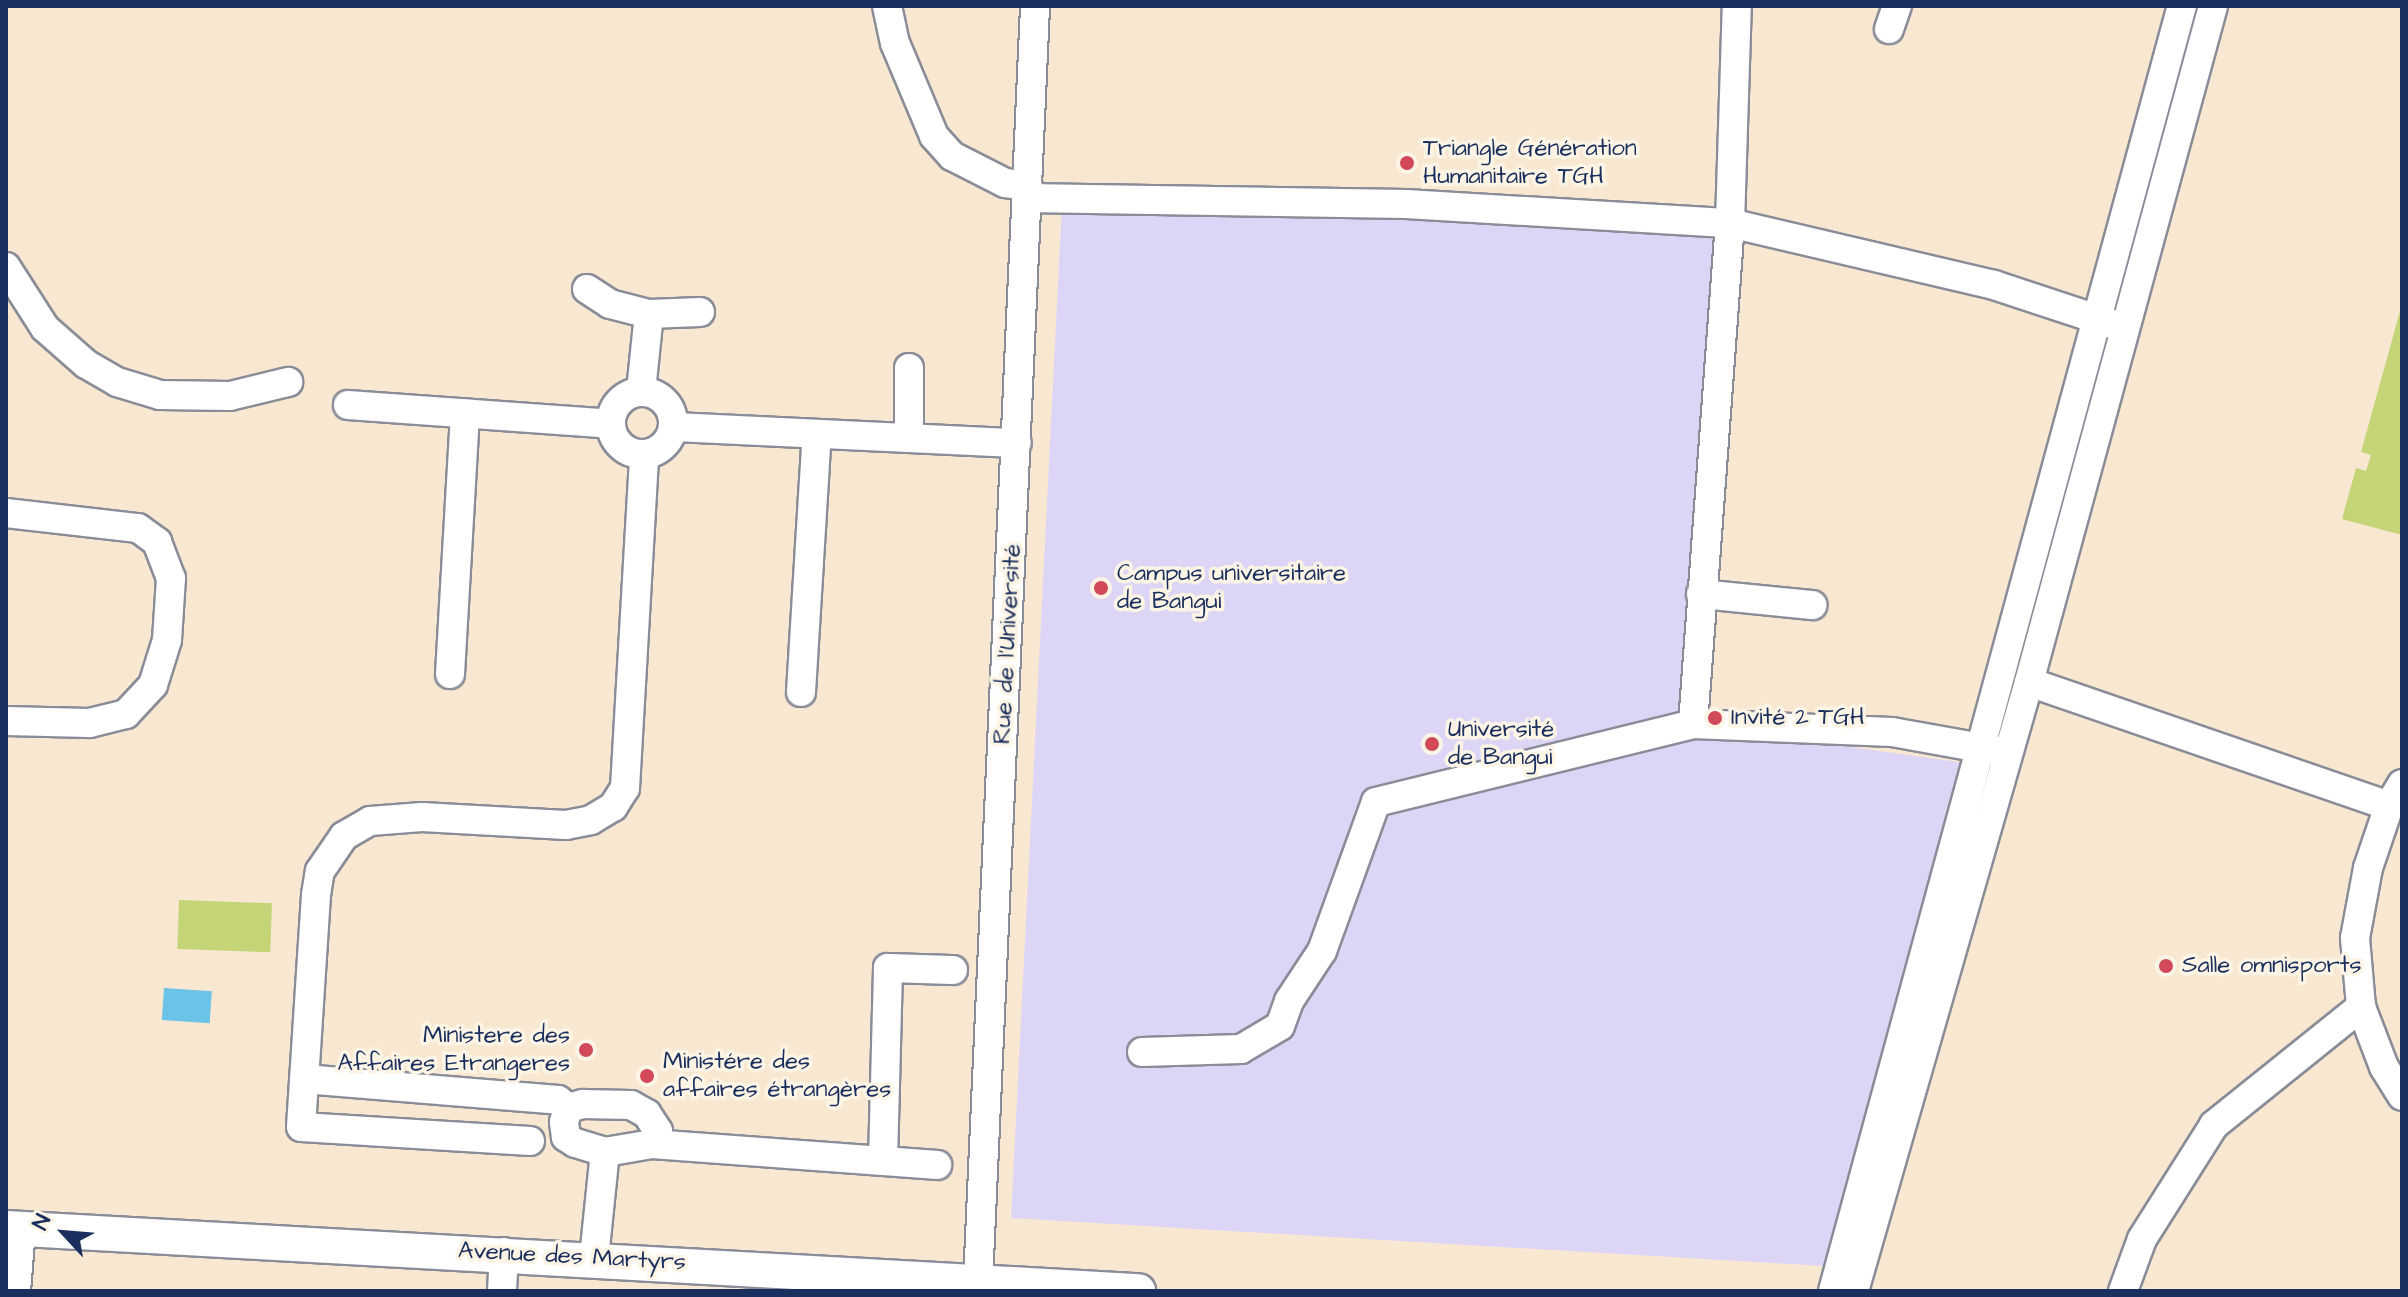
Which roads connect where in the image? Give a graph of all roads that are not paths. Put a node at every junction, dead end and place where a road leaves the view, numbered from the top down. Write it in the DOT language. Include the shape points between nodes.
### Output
graph roads {
  1 [pos="887,6"];
  2 [pos="1035,6"];
  3 [pos="1737,6"];
  4 [pos="2182,6"];
  5 [pos="2213,6"];
  6 [pos="1027,192"];
  7 [pos="1730,223"];
  8 [pos="6,270"];
  9 [pos="587,289"];
  10 [pos="700,312"];
  11 [pos="649,314"];
  12 [pos="2109,323"];
  13 [pos="909,368"];
  14 [pos="288,382"];
  15 [pos="641,391"];
  16 [pos="348,405"];
  17 [pos="465,413"];
  18 [pos="610,424"];
  19 [pos="673,427"];
  20 [pos="817,434"];
  21 [pos="909,438"];
  22 [pos="1017,443"];
  23 [pos="644,455"];
  24 [pos="6,513"];
  25 [pos="1701,594"];
  26 [pos="1812,605"];
  27 [pos="450,674"];
  28 [pos="2029,682"];
  29 [pos="801,692"];
  30 [pos="6,721"];
  31 [pos="1693,724"];
  32 [pos="1994,750"];
  33 [pos="2395,795"];
  34 [pos="953,970"];
  35 [pos="2361,1007"];
  36 [pos="1142,1052"];
  37 [pos="304,1079"];
  38 [pos="2402,1096"];
  39 [pos="568,1108"];
  40 [pos="530,1141"];
  41 [pos="652,1144"];
  42 [pos="605,1152"];
  43 [pos="883,1161"];
  44 [pos="937,1165"];
  45 [pos="14,1229"];
  46 [pos="504,1252"];
  47 [pos="594,1258"];
  48 [pos="978,1282"];
  49 [pos="16,1291"];
  50 [pos="502,1291"];
  51 [pos="1138,1291"];
  52 [pos="1833,1291"];
  53 [pos="1854,1291"];
  54 [pos="2123,1291"];
  1 -- 6 [label="street" via="895,43 934,136 952,156"];
  2 -- 6 [label="street, Rue de l'Université"];
  3 -- 7 [label="street"];
  4 -- 12 [label="street"];
  5 -- 12 [label="street"];
  6 -- 7 [label="street" via="1406,204"];
  6 -- 22 [label="street, Rue de l'Université"];
  7 -- 12 [label="street" via="1994,285"];
  7 -- 25 [label="street"];
  8 -- 14 [label="street" via="45,328 86,364 117,382 160,395 230,396"];
  9 -- 11 [label="street" via="610,304"];
  10 -- 11 [label="street"];
  11 -- 15 [label="street"];
  12 -- 28 [label="street"];
  12 -- 32 [label="street"];
  13 -- 21 [label="street"];
  15 -- 18 [label="street" via="617,403"];
  15 -- 19 [label="street" via="666,403"];
  16 -- 17 [label="street"];
  17 -- 18 [label="street"];
  17 -- 27 [label="street"];
  18 -- 23 [label="street" via="619,446"];
  19 -- 20 [label="street"];
  19 -- 23 [label="street" via="659,450"];
  20 -- 21 [label="street"];
  20 -- 29 [label="street"];
  21 -- 22 [label="street"];
  22 -- 48 [label="street, Rue de l'Université"];
  23 -- 37 [label="street" via="625,788 613,807 591,820 566,825 422,817 370,821 344,836 320,871 316,895"];
  24 -- 30 [label="street" via="138,528 157,542 171,578 167,640 153,685 126,714 89,723"];
  25 -- 26 [label="street"];
  25 -- 31 [label="street"];
  28 -- 32 [label="street"];
  28 -- 33 [label="street"];
  31 -- 32 [label="street" via="1892,732"];
  31 -- 36 [label="street" via="1376,802 1322,951 1289,1001 1280,1026 1241,1049"];
  32 -- 52 [label="street"];
  32 -- 53 [label="street"];
  33 -- 35 [label="street" via="2368,868 2355,938"];
  34 -- 43 [label="street" via="888,968"];
  35 -- 38 [label="street" via="2384,1067"];
  35 -- 54 [label="street" via="2214,1125 2142,1239"];
  37 -- 39 [label="street" via="558,1100"];
  37 -- 40 [label="street" via="301,1127"];
  39 -- 41 [label="street" via="631,1105 647,1114 658,1131"];
  39 -- 42 [label="street" via="566,1137"];
  41 -- 42 [label="street"];
  41 -- 43 [label="street"];
  42 -- 47 [label="street"];
  43 -- 44 [label="street"];
  45 -- 46 [label="main road, Avenue des Martyrs"];
  45 -- 49 [label="street"];
  46 -- 47 [label="main road, Avenue des Martyrs"];
  46 -- 50 [label="street"];
  47 -- 48 [label="main road, Avenue des Martyrs"];
  48 -- 51 [label="main road, Avenue des Martyrs"];
}
